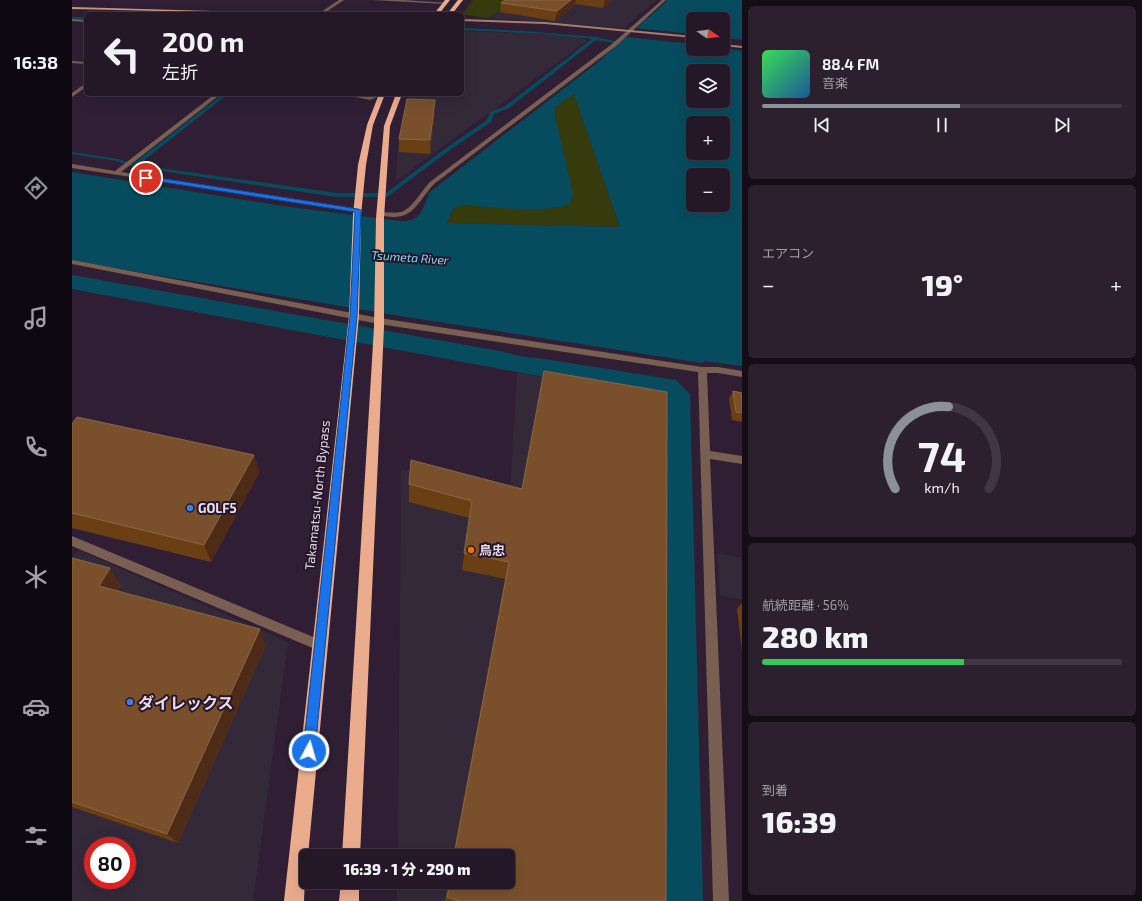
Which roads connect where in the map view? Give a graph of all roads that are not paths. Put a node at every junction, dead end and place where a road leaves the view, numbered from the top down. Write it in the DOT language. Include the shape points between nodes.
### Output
graph roads {
  1 [pos="342,0"];
  2 [pos="374,0"];
  3 [pos="461,0"];
  4 [pos="664,0"];
  5 [pos="447,1"];
  6 [pos="72,8"];
  7 [pos="72,12"];
  8 [pos="84,12"];
  9 [pos="212,12"];
  10 [pos="323,12"];
  11 [pos="438,12"];
  12 [pos="451,12"];
  13 [pos="72,20"];
  14 [pos="464,20"];
  15 [pos="84,21"];
  16 [pos="464,24"];
  17 [pos="629,32"];
  18 [pos="686,36"];
  19 [pos="686,40"];
  20 [pos="730,42"];
  21 [pos="742,43"];
  22 [pos="730,46"];
  23 [pos="742,47"];
  24 [pos="72,62"];
  25 [pos="84,63"];
  26 [pos="84,86"];
  27 [pos="72,95"];
  28 [pos="215,96"];
  29 [pos="357,96"];
  30 [pos="376,96"];
  31 [pos="380,96"];
  32 [pos="398,96"];
  33 [pos="72,166"];
  34 [pos="116,173"];
  35 [pos="358,212"];
  36 [pos="381,215"];
  37 [pos="72,262"];
  38 [pos="353,316"];
  39 [pos="379,321"];
  40 [pos="702,370"];
  41 [pos="742,374"];
  42 [pos="704,454"];
  43 [pos="742,460"];
  44 [pos="72,541"];
  45 [pos="320,645"];
  46 [pos="351,849"];
  47 [pos="350,889"];
  48 [pos="294,901"];
  49 [pos="349,901"];
  50 [pos="721,901"];
  1 -- 10 [label="street"];
  2 -- 5 [label="street"];
  3 -- 12 [label="highway"];
  4 -- 17 [label="street"];
  5 -- 11 [label="highway"];
  6 -- 9 [label="main road"];
  7 -- 8 [label="main road"];
  13 -- 15 [label="street"];
  14 -- 17 [label="street" via="531,22"];
  16 -- 17 [label="street"];
  17 -- 18 [label="street"];
  17 -- 19 [label="street"];
  17 -- 36 [label="street" via="432,183 412,210 405,215"];
  20 -- 21 [label="street"];
  22 -- 23 [label="street"];
  24 -- 25 [label="street"];
  26 -- 27 [label="street"];
  28 -- 34 [label="street"];
  29 -- 30 [label="street"];
  31 -- 35 [label="highway, Takamatsu-North Bypass" via="370,125 362,165"];
  32 -- 36 [label="highway" via="387,126"];
  33 -- 34 [label="street"];
  34 -- 35 [label="street"];
  35 -- 38 [label="highway, Takamatsu-North Bypass"];
  36 -- 39 [label="highway"];
  37 -- 38 [label="street"];
  38 -- 39 [label="street"];
  38 -- 45 [label="highway, Takamatsu-North Bypass"];
  39 -- 40 [label="street"];
  39 -- 46 [label="highway"];
  40 -- 41 [label="street"];
  40 -- 42 [label="street"];
  42 -- 43 [label="street"];
  42 -- 50 [label="street"];
  44 -- 45 [label="street"];
  45 -- 48 [label="highway, Takamatsu-North Bypass"];
  47 -- 49 [label="highway"];
}
